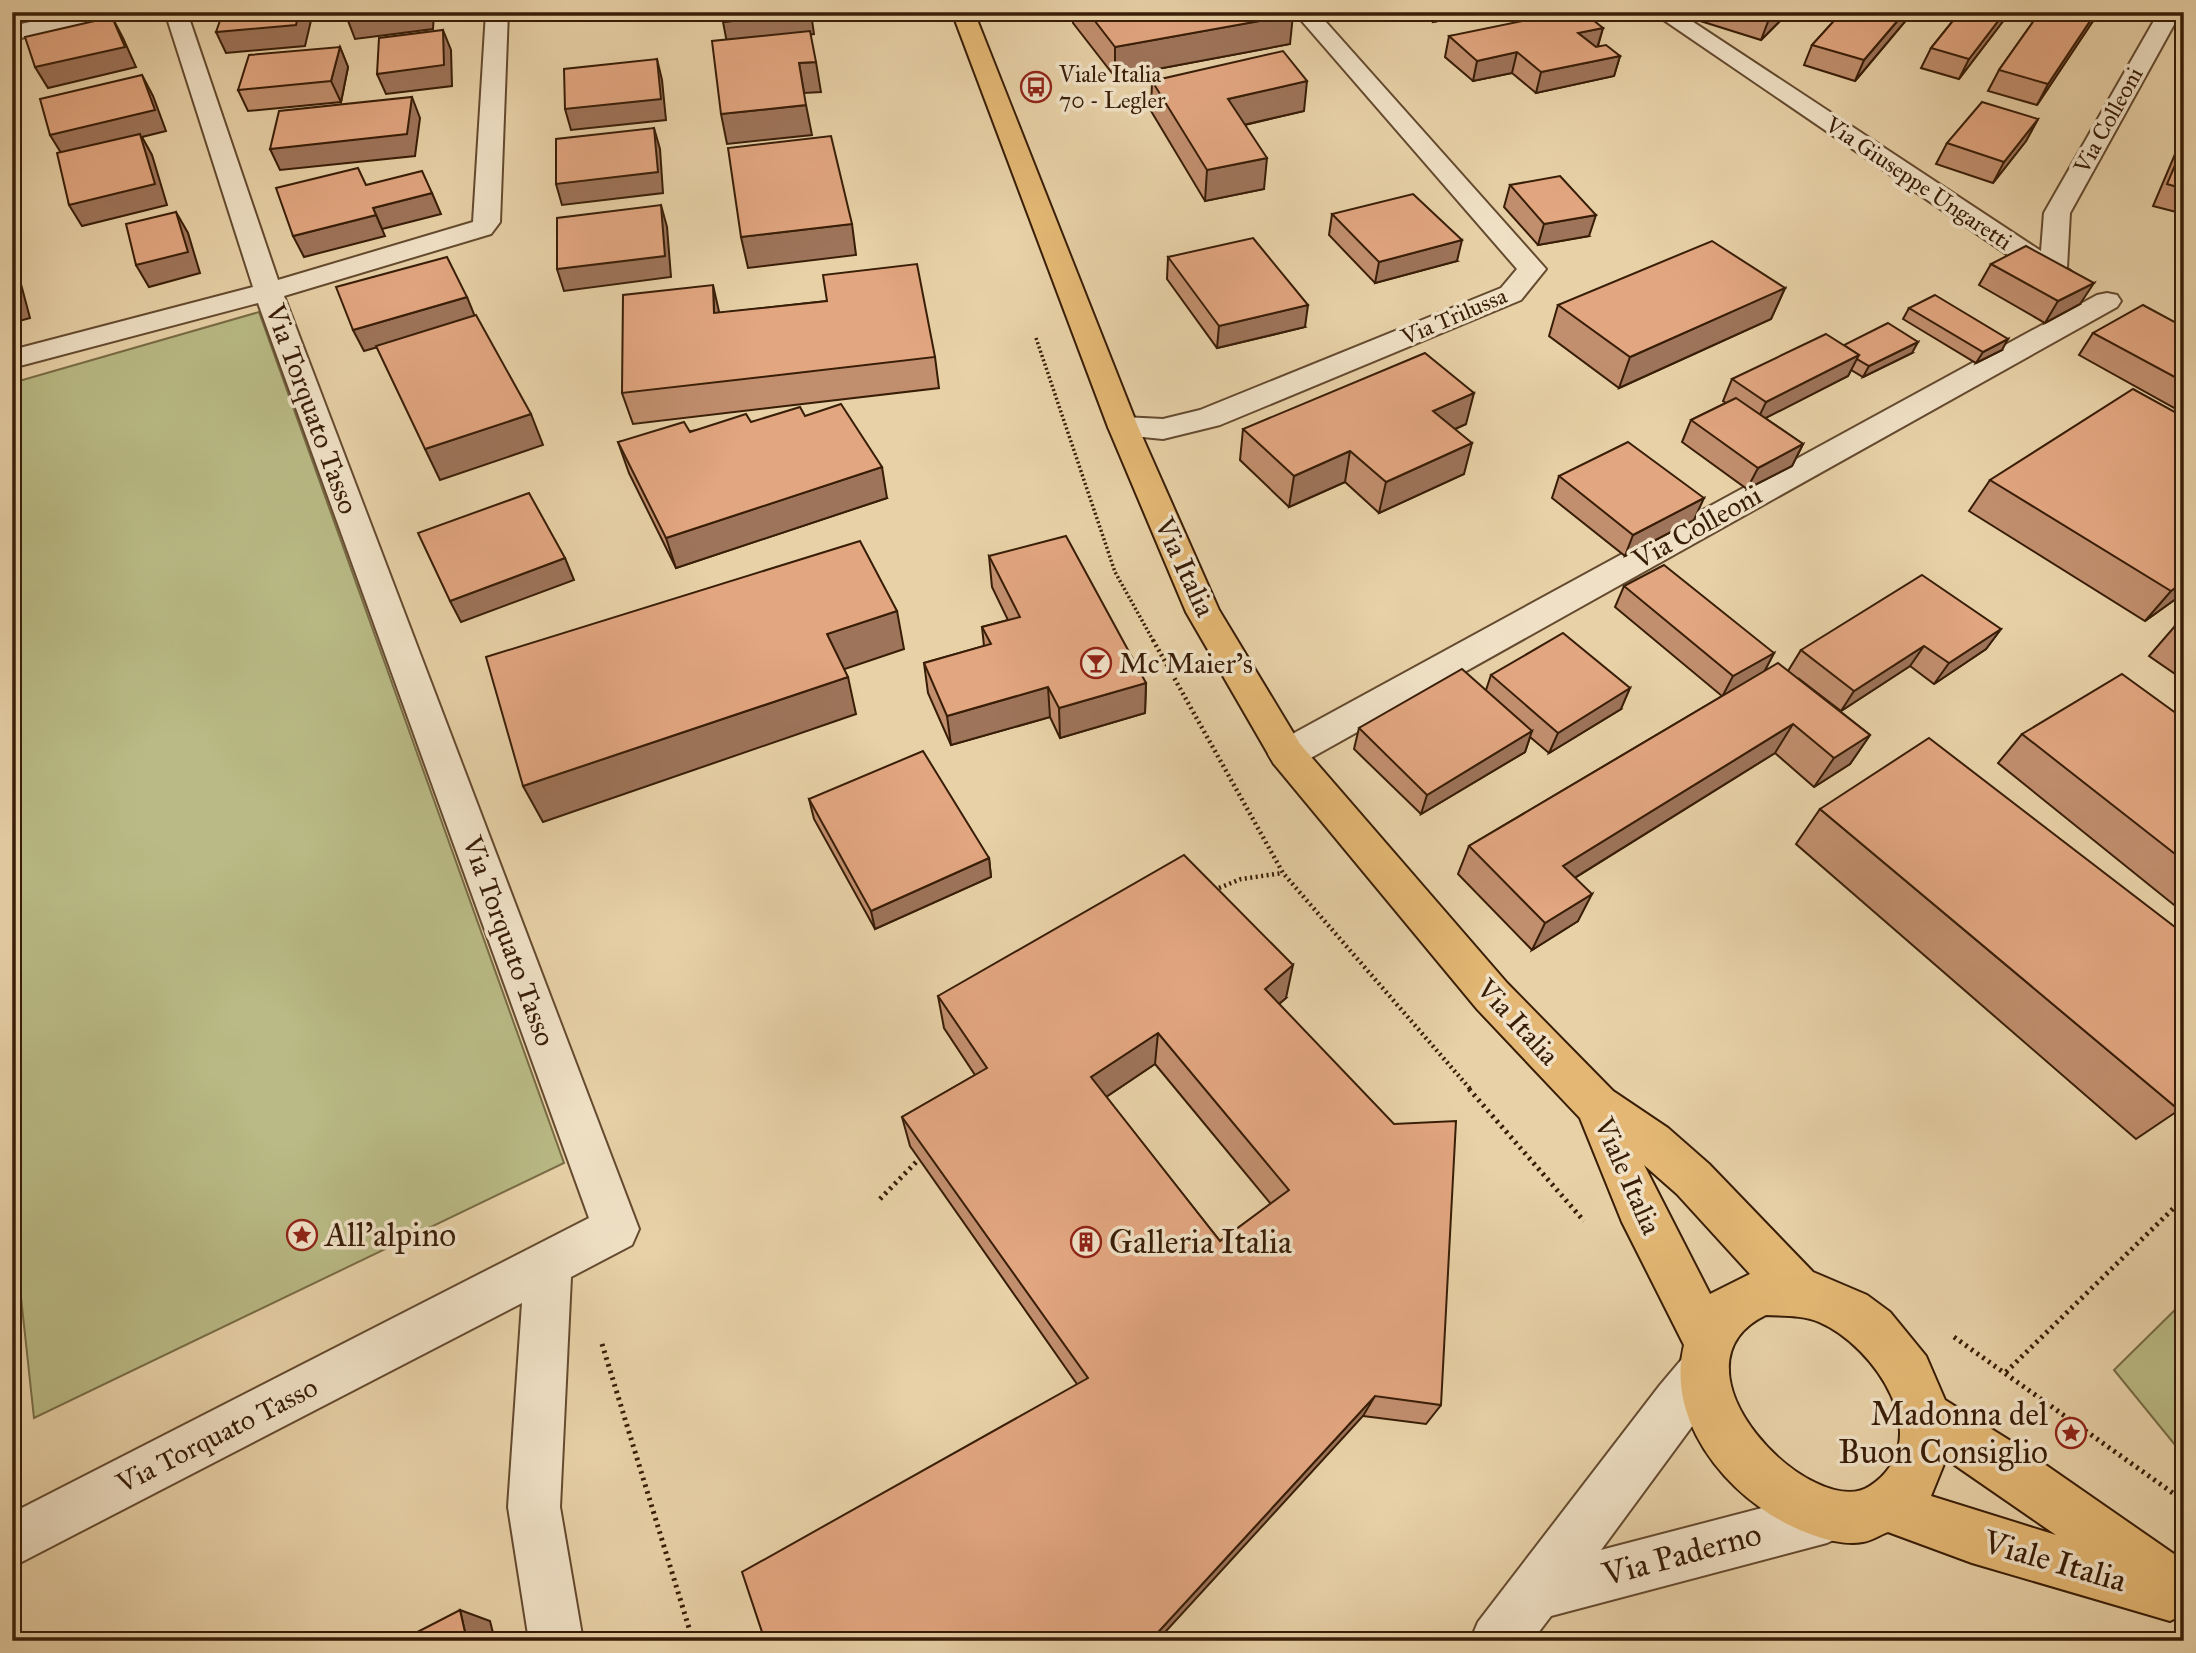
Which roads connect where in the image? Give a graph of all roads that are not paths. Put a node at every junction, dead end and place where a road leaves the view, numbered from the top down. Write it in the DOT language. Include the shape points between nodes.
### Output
graph roads {
  1 [pos="107,12"];
  2 [pos="176,12"];
  3 [pos="497,12"];
  4 [pos="963,12"];
  5 [pos="1305,12"];
  6 [pos="1663,12"];
  7 [pos="2170,12"];
  8 [pos="12,33"];
  9 [pos="2053,272"];
  10 [pos="268,291"];
  11 [pos="2118,306"];
  12 [pos="12,359"];
  13 [pos="1123,427"];
  14 [pos="1287,754"];
  15 [pos="1597,1105"];
  16 [pos="548,1263"];
  17 [pos="1799,1292"];
  18 [pos="1707,1356"];
  19 [pos="1923,1415"];
  20 [pos="1888,1506"];
  21 [pos="1827,1517"];
  22 [pos="12,1541"];
  23 [pos="1538,1592"];
  24 [pos="2184,1595"];
  25 [pos="556,1641"];
  26 [pos="1497,1641"];
  1 -- 8 [label="street"];
  2 -- 10 [label="street, Via Torquato Tasso"];
  3 -- 10 [label="street" via="488,200 482,228"];
  4 -- 13 [label="main road, Via Italia"];
  5 -- 13 [label="street, Via Trilussa" via="1532,269 1511,294 1209,418 1163,429"];
  6 -- 9 [label="street, Via Giuseppe Ungaretti"];
  7 -- 9 [label="street, Via Colleoni" via="2057,213"];
  9 -- 11 [label="street, Via Giuseppe Ungaretti"];
  10 -- 12 [label="street"];
  10 -- 16 [label="street, Via Torquato Tasso" via="616,1228"];
  11 -- 14 [label="street, Via Colleoni"];
  13 -- 14 [label="main road, Via Italia" via="1203,612"];
  14 -- 15 [label="main road, Via Italia" via="1492,996"];
  15 -- 17 [label="main road, Viale Italia" via="1693,1179"];
  15 -- 18 [label="main road, Viale Italia"];
  16 -- 22 [label="street, Via Torquato Tasso"];
  16 -- 25 [label="street" via="534,1507"];
  17 -- 18 [label="main road, Viale Italia" via="1765,1291 1726,1312"];
  17 -- 19 [label="main road, Viale Italia" via="1846,1310 1880,1336 1913,1381"];
  18 -- 21 [label="main road, Viale Italia" via="1716,1420 1740,1454 1789,1497"];
  18 -- 23 [label="street, Via Paderno"];
  19 -- 20 [label="main road, Viale Italia" via="1924,1448 1912,1479"];
  19 -- 24 [label="main road, Viale Italia" via="1999,1463"];
  20 -- 21 [label="main road" via="1869,1515"];
  20 -- 24 [label="main road, Viale Italia" via="1972,1537"];
  21 -- 23 [label="street, Via Paderno"];
  23 -- 26 [label="street, Via Paderno"];
}
